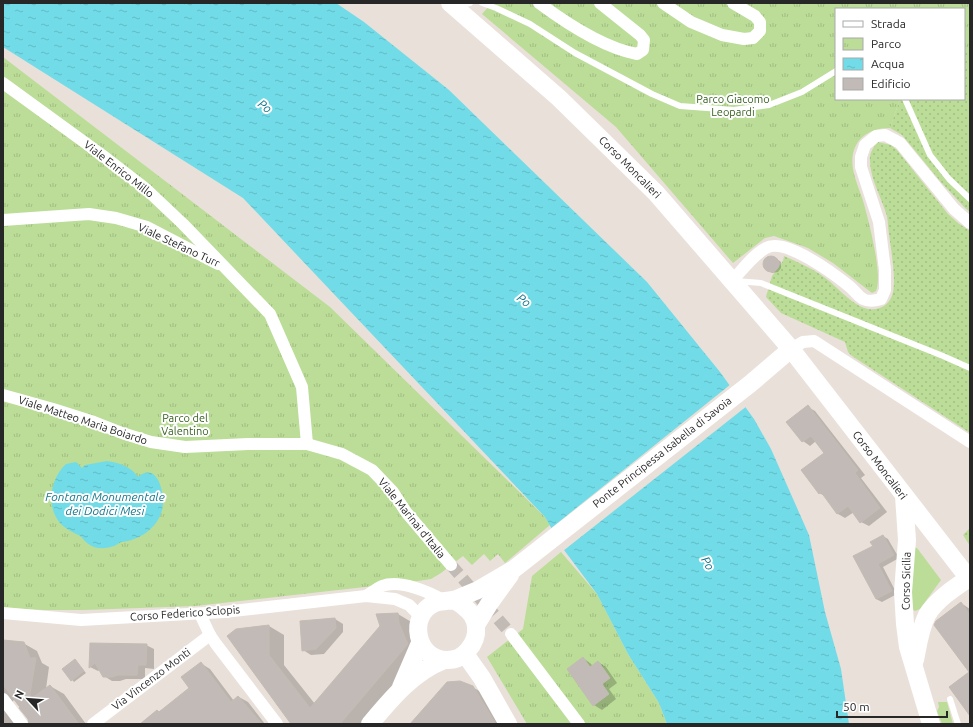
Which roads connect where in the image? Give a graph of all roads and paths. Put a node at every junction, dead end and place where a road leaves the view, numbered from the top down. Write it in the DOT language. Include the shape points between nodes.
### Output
graph roads {
  1 [pos="482,3"];
  2 [pos="539,3"];
  3 [pos="600,3"];
  4 [pos="663,3"];
  5 [pos="733,3"];
  6 [pos="458,4"];
  7 [pos="835,72"];
  8 [pos="3,83"];
  9 [pos="905,100"];
  10 [pos="970,200"];
  11 [pos="3,220"];
  12 [pos="970,223"];
  13 [pos="224,267"];
  14 [pos="733,280"];
  15 [pos="791,349"];
  16 [pos="970,368"];
  17 [pos="3,395"];
  18 [pos="970,442"];
  19 [pos="307,444"];
  20 [pos="904,496"];
  21 [pos="451,565"];
  22 [pos="514,569"];
  23 [pos="969,579"];
  24 [pos="366,596"];
  25 [pos="449,601"];
  26 [pos="3,614"];
  27 [pos="200,614"];
  28 [pos="420,617"];
  29 [pos="476,625"];
  30 [pos="511,634"];
  31 [pos="210,635"];
  32 [pos="420,643"];
  33 [pos="465,654"];
  34 [pos="444,660"];
  35 [pos="914,665"];
  36 [pos="400,689"];
  37 [pos="3,699"];
  38 [pos="950,699"];
  39 [pos="22,724"];
  40 [pos="93,724"];
  41 [pos="277,724"];
  42 [pos="370,724"];
  43 [pos="508,724"];
  44 [pos="579,724"];
  45 [pos="931,724"];
  46 [pos="958,724"];
  1 -- 7 [label="lane" via="530,24 576,54 680,106 734,110 768,105 802,92"];
  2 -- 3 [label="street" via="558,17 604,42 627,52 637,54 643,50 644,40 640,35"];
  4 -- 5 [label="street" via="691,22 722,35 754,38 760,31 760,22 755,16"];
  6 -- 14 [label="street, Corso Moncalieri" via="656,193"];
  8 -- 13 [label="street, Viale Enrico Millo" via="146,189 184,224"];
  9 -- 10 [label="lane" via="930,155"];
  11 -- 13 [label="street, Viale Stefano Turr" via="88,214 116,218 147,227"];
  12 -- 14 [label="street" via="954,209 900,143 885,135 876,136 865,144 861,167 879,222 885,270 885,290 881,299 863,299 814,261 775,245 758,253"];
  13 -- 19 [label="street, Viale Stefano Turr" via="270,314 302,387"];
  14 -- 15 [label="street, Corso Moncalieri"];
  14 -- 16 [label="lane" via="761,283"];
  15 -- 18 [label="street" via="802,342 814,341"];
  15 -- 20 [label="street, Corso Moncalieri"];
  15 -- 22 [label="street, Ponte Principessa Isabella di Savoia"];
  17 -- 19 [label="street, Viale Matteo Maria Boiardo" via="58,410 150,442 186,447"];
  19 -- 21 [label="street, Viale Marinai d'Italia" via="342,454 372,470 393,492 406,512"];
  20 -- 23 [label="street, Corso Moncalieri"];
  20 -- 35 [label="street, Corso Sicilia" via="907,540 905,624 908,647"];
  22 -- 25 [label="street" via="478,590"];
  22 -- 29 [label="street"];
  23 -- 35 [label="street, Corso Sicilia" via="953,589 927,615"];
  24 -- 25 [label="street, Corso Federico Sclopis" via="382,586 406,585"];
  24 -- 27 [label="street, Corso Federico Sclopis"];
  24 -- 28 [label="street, Corso Federico Sclopis" via="395,599 409,605"];
  25 -- 28 [label="street" via="435,603"];
  25 -- 29 [label="street" via="465,607"];
  26 -- 27 [label="street, Corso Federico Sclopis" via="81,620"];
  27 -- 31 [label="street"];
  28 -- 32 [label="street" via="417,630"];
  29 -- 33 [label="street" via="476,636"];
  30 -- 44 [label="street"];
  31 -- 40 [label="street, Via Vincenzo Monti"];
  31 -- 41 [label="street"];
  32 -- 34 [label="street" via="430,655"];
  32 -- 36 [label="street"];
  33 -- 34 [label="street"];
  33 -- 43 [label="street"];
  34 -- 36 [label="street"];
  35 -- 45 [label="street, Corso Sicilia"];
  36 -- 42 [label="street"];
  37 -- 39 [label="street"];
  38 -- 46 [label="lane"];
}
